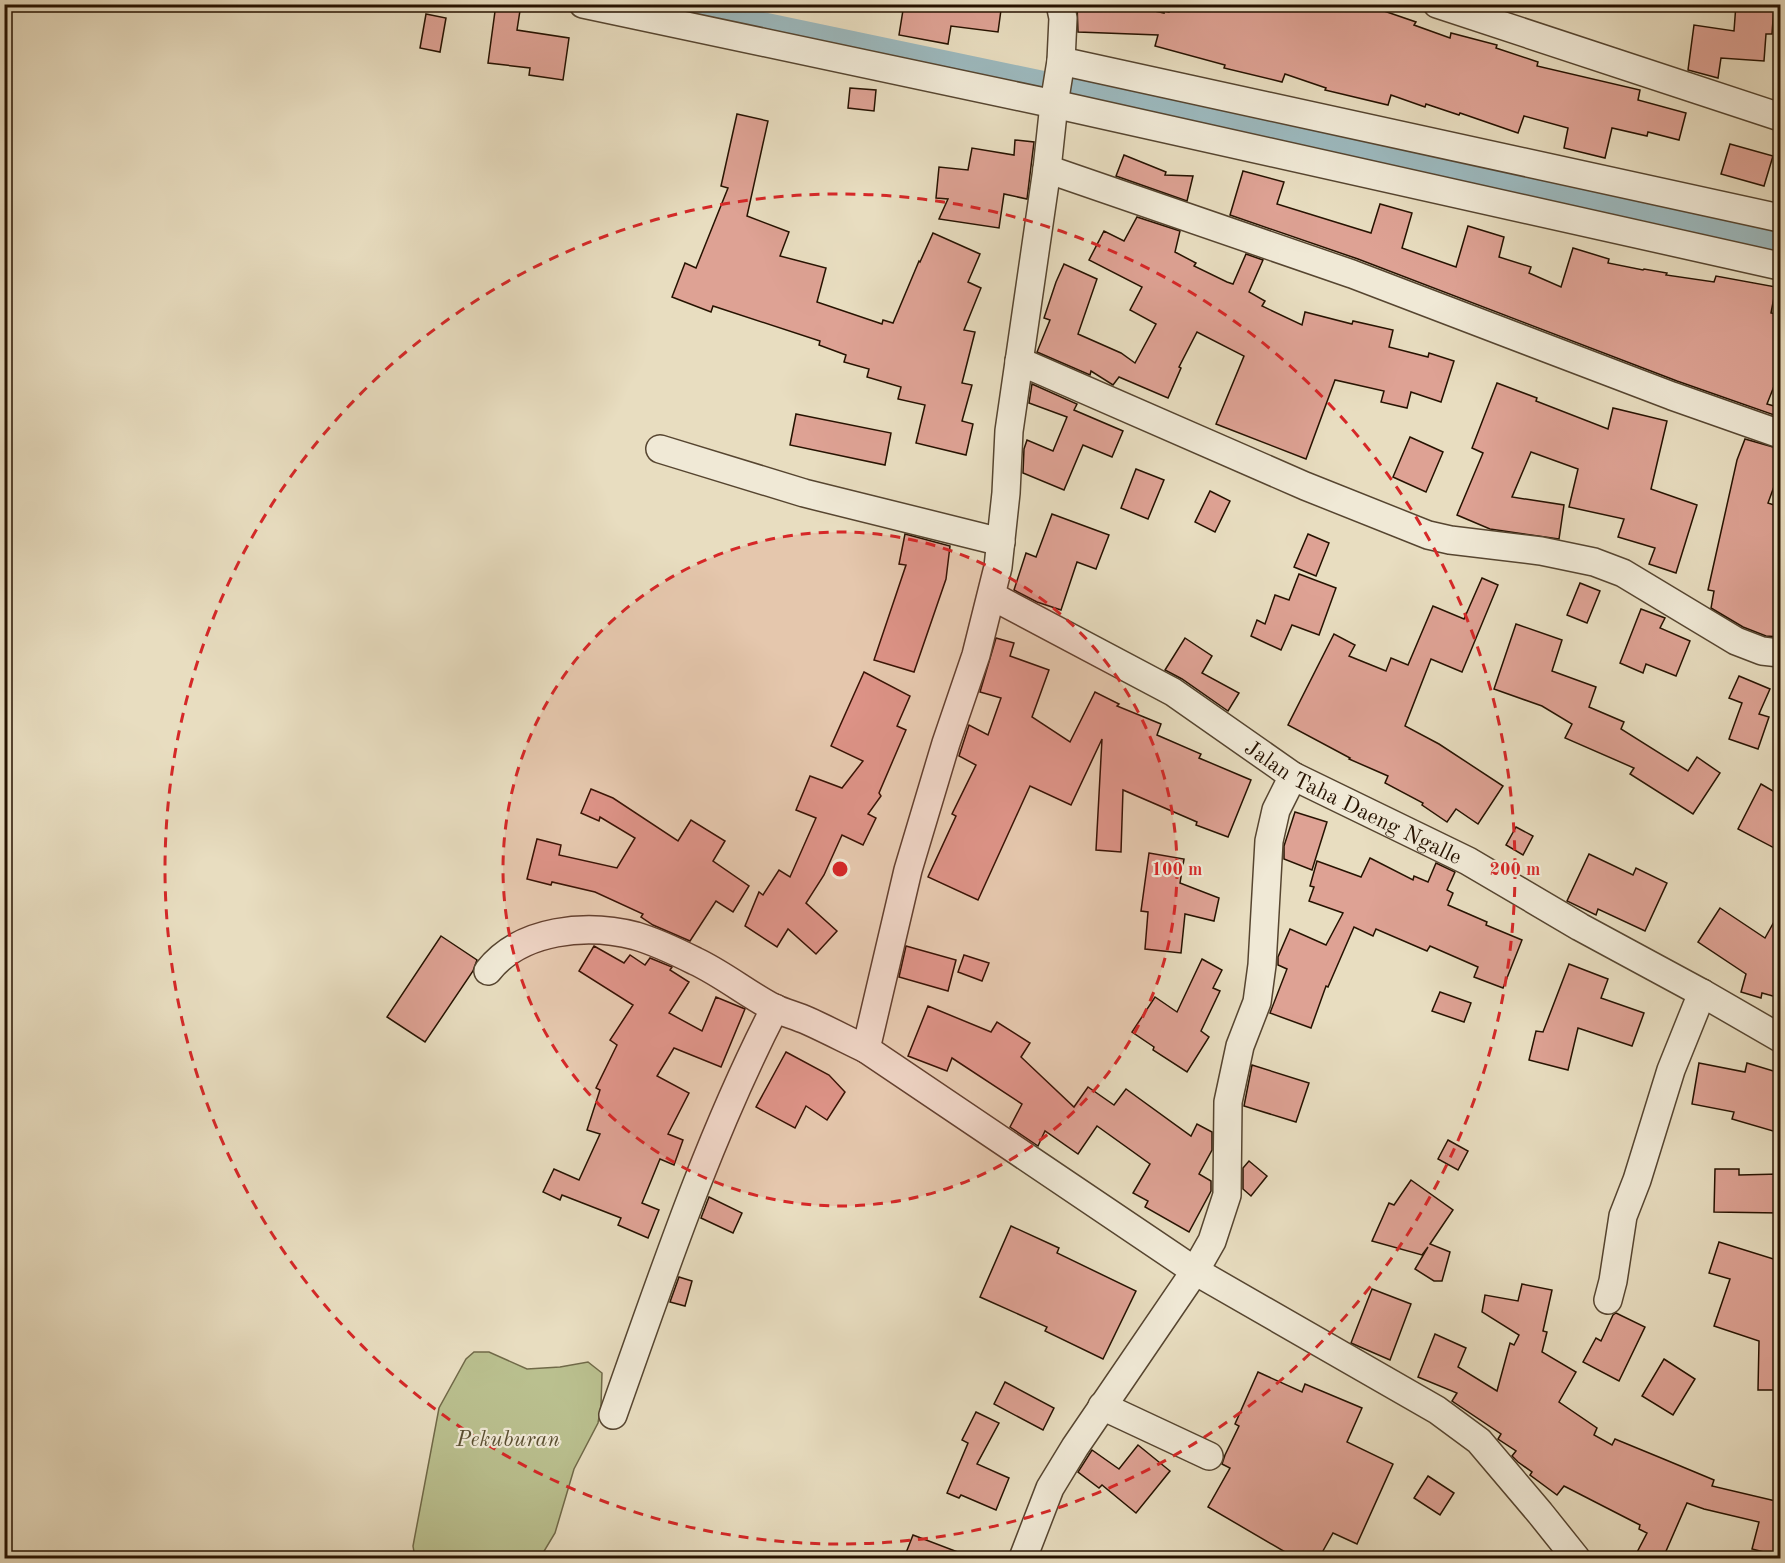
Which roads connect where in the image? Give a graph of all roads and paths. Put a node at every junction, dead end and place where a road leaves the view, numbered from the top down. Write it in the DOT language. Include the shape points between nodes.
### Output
graph roads {
  1 [pos="583,4"];
  2 [pos="1060,4"];
  3 [pos="1437,4"];
  4 [pos="1061,65"];
  5 [pos="1054,100"];
  6 [pos="1780,117"];
  7 [pos="1047,169"];
  8 [pos="1780,218"];
  9 [pos="1780,266"];
  10 [pos="1019,361"];
  11 [pos="1780,434"];
  12 [pos="660,448"];
  13 [pos="1001,542"];
  14 [pos="992,596"];
  15 [pos="1780,653"];
  16 [pos="1293,776"];
  17 [pos="488,971"];
  18 [pos="1702,993"];
  19 [pos="775,1008"];
  20 [pos="1780,1038"];
  21 [pos="866,1049"];
  22 [pos="1195,1270"];
  23 [pos="1608,1300"];
  24 [pos="1102,1406"];
  25 [pos="613,1415"];
  26 [pos="1209,1456"];
  27 [pos="1023,1558"];
  28 [pos="1576,1558"];
  1 -- 5 [label="street"];
  2 -- 4 [label="street"];
  3 -- 6 [label="street"];
  4 -- 5 [label="street"];
  4 -- 8 [label="street"];
  5 -- 7 [label="street"];
  5 -- 9 [label="street"];
  7 -- 10 [label="street"];
  7 -- 11 [label="street" via="1352,273"];
  10 -- 13 [label="street"];
  10 -- 15 [label="street" via="1305,486 1428,535 1541,551 1623,573 1736,641"];
  12 -- 13 [label="street" via="804,493"];
  13 -- 14 [label="street"];
  14 -- 16 [label="street, Jalan Taha Daeng Ngalle" via="1173,692"];
  14 -- 21 [label="street" via="908,870"];
  16 -- 18 [label="street, Jalan Taha Daeng Ngalle" via="1468,861"];
  16 -- 22 [label="street" via="1276,810 1269,841 1257,1002 1240,1046 1227,1102 1227,1195 1212,1241"];
  17 -- 19 [label="street" via="497,960 537,937 591,930 636,936 696,961"];
  18 -- 20 [label="street, Jalan Taha Daeng Ngalle"];
  18 -- 23 [label="street" via="1671,1070 1623,1216"];
  19 -- 21 [label="street"];
  19 -- 25 [label="street" via="744,1067 703,1165"];
  21 -- 22 [label="street"];
  22 -- 24 [label="street"];
  22 -- 28 [label="street" via="1437,1410 1479,1441"];
  24 -- 26 [label="street"];
  24 -- 27 [label="street" via="1050,1488"];
}
